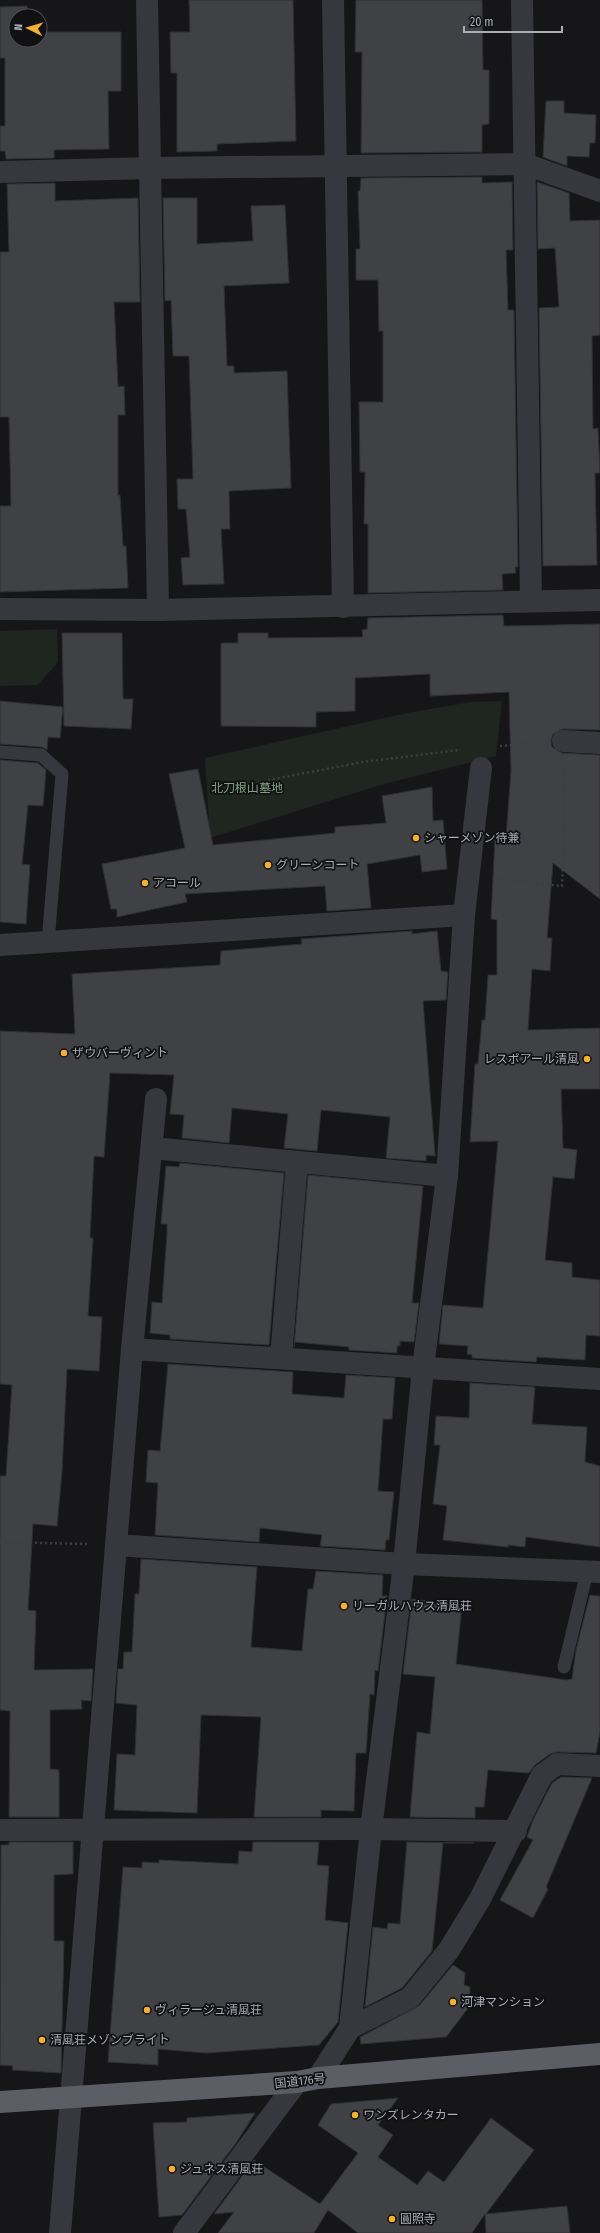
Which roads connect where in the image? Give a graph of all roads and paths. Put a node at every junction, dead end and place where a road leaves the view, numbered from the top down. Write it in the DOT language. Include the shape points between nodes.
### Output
graph roads {
  1 [pos="147,0"];
  2 [pos="333,0"];
  3 [pos="522,0"];
  4 [pos="525,164"];
  5 [pos="336,167"];
  6 [pos="149,168"];
  7 [pos="0,172"];
  8 [pos="600,191"];
  9 [pos="600,600"];
  10 [pos="531,601"];
  11 [pos="344,607"];
  12 [pos="0,609"];
  13 [pos="158,610"];
  14 [pos="563,741"];
  15 [pos="600,743"];
  16 [pos="494,747"];
  17 [pos="466,750"];
  18 [pos="0,752"];
  19 [pos="480,768"];
  20 [pos="258,782"];
  21 [pos="469,876"];
  22 [pos="464,915"];
  23 [pos="48,942"];
  24 [pos="0,945"];
  25 [pos="156,1099"];
  26 [pos="152,1148"];
  27 [pos="297,1162"];
  28 [pos="447,1176"];
  29 [pos="132,1349"];
  30 [pos="281,1357"];
  31 [pos="423,1368"];
  32 [pos="600,1379"];
  33 [pos="0,1542"];
  34 [pos="116,1545"];
  35 [pos="404,1564"];
  36 [pos="594,1572"];
  37 [pos="564,1667"];
  38 [pos="600,1766"];
  39 [pos="371,1829"];
  40 [pos="0,1830"];
  41 [pos="94,1830"];
  42 [pos="516,1831"];
  43 [pos="350,2028"];
  44 [pos="600,2054"];
  45 [pos="318,2078"];
  46 [pos="297,2082"];
  47 [pos="71,2097"];
  48 [pos="0,2102"];
  49 [pos="60,2233"];
  50 [pos="184,2233"];
  1 -- 6 [label="street"];
  2 -- 5 [label="street"];
  3 -- 4 [label="street"];
  4 -- 5 [label="street"];
  4 -- 8 [label="street"];
  4 -- 10 [label="street"];
  5 -- 6 [label="street"];
  5 -- 11 [label="street"];
  6 -- 7 [label="street"];
  6 -- 13 [label="street"];
  9 -- 10 [label="street"];
  10 -- 11 [label="street"];
  11 -- 13 [label="street"];
  12 -- 13 [label="street"];
  14 -- 15 [label="street"];
  14 -- 16 [label="path"];
  14 -- 21 [label="path" via="562,886"];
  17 -- 20 [label="path" via="363,762"];
  18 -- 23 [label="lane" via="41,754 62,774"];
  19 -- 21 [label="street"];
  21 -- 22 [label="street"];
  22 -- 23 [label="street"];
  22 -- 28 [label="street"];
  23 -- 24 [label="street"];
  25 -- 26 [label="street"];
  26 -- 27 [label="street"];
  26 -- 29 [label="street"];
  27 -- 28 [label="street"];
  27 -- 30 [label="street"];
  28 -- 31 [label="street"];
  29 -- 30 [label="street"];
  29 -- 34 [label="street"];
  30 -- 31 [label="street"];
  31 -- 32 [label="street"];
  31 -- 35 [label="street"];
  33 -- 34 [label="path"];
  34 -- 35 [label="street"];
  34 -- 41 [label="street"];
  35 -- 36 [label="street"];
  35 -- 39 [label="street"];
  36 -- 37 [label="lane"];
  38 -- 42 [label="street" via="557,1764 542,1775"];
  39 -- 41 [label="street"];
  39 -- 42 [label="street"];
  39 -- 43 [label="street"];
  40 -- 41 [label="street"];
  41 -- 47 [label="street"];
  42 -- 43 [label="street" via="449,1950 410,1998"];
  43 -- 45 [label="street"];
  44 -- 45 [label="highway, 国道176号"];
  45 -- 46 [label="highway, 国道176号"];
  46 -- 47 [label="highway, 国道176号"];
  46 -- 50 [label="street"];
  47 -- 48 [label="highway, 国道176号"];
  47 -- 49 [label="street"];
}
